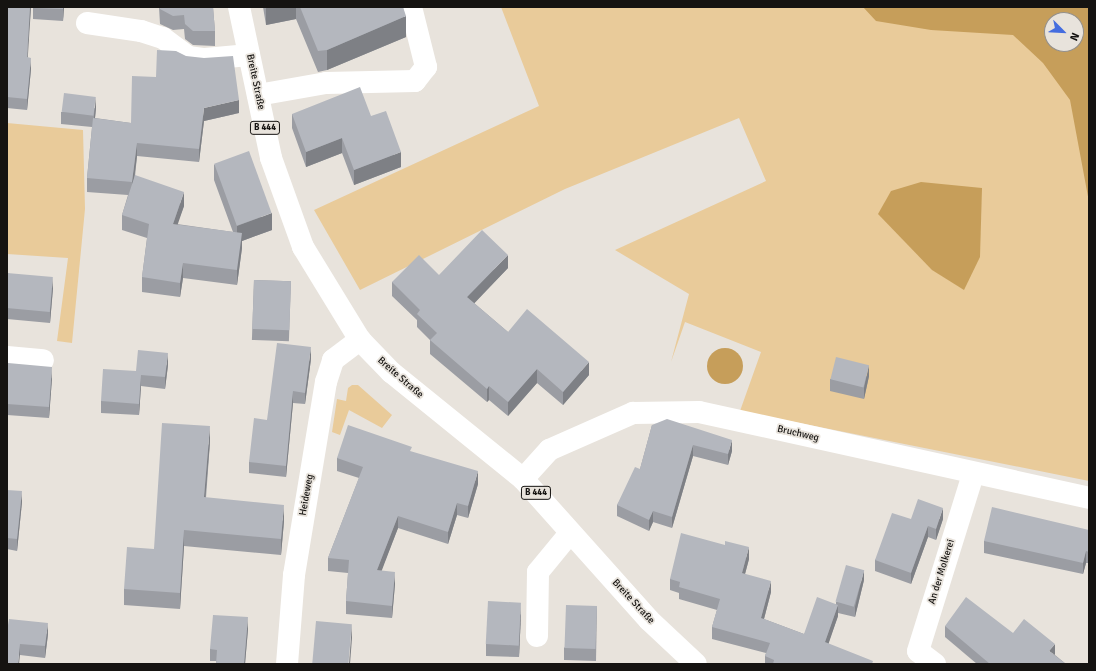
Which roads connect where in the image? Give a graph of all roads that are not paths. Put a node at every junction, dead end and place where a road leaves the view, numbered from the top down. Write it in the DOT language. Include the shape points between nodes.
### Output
graph roads {
  1 [pos="239,7"];
  2 [pos="411,7"];
  3 [pos="87,23"];
  4 [pos="249,55"];
  5 [pos="258,95"];
  6 [pos="360,340"];
  7 [pos="7,357"];
  8 [pos="43,360"];
  9 [pos="974,474"];
  10 [pos="523,479"];
  11 [pos="1089,498"];
  12 [pos="570,533"];
  13 [pos="537,636"];
  14 [pos="287,664"];
  15 [pos="696,664"];
  16 [pos="935,664"];
  1 -- 4 [label="street, Breite Straße / B 444"];
  2 -- 5 [label="street" via="426,67 415,81 326,83"];
  3 -- 4 [label="street" via="141,31 163,38 188,57 205,59"];
  4 -- 5 [label="street, Breite Straße / B 444"];
  5 -- 6 [label="street, Breite Straße / B 444" via="271,158 303,247"];
  6 -- 10 [label="street, Breite Straße / B 444" via="390,372"];
  6 -- 14 [label="street, Heideweg" via="333,360 326,382 294,575"];
  7 -- 8 [label="street"];
  9 -- 10 [label="street, Bruchweg" via="699,412 633,413 549,450"];
  9 -- 11 [label="street, Bruchweg"];
  9 -- 16 [label="street, An der Molkerei" via="918,650"];
  10 -- 12 [label="street, Breite Straße / B 444"];
  12 -- 13 [label="street" via="538,572"];
  12 -- 15 [label="street, Breite Straße / B 444" via="649,620"];
}
